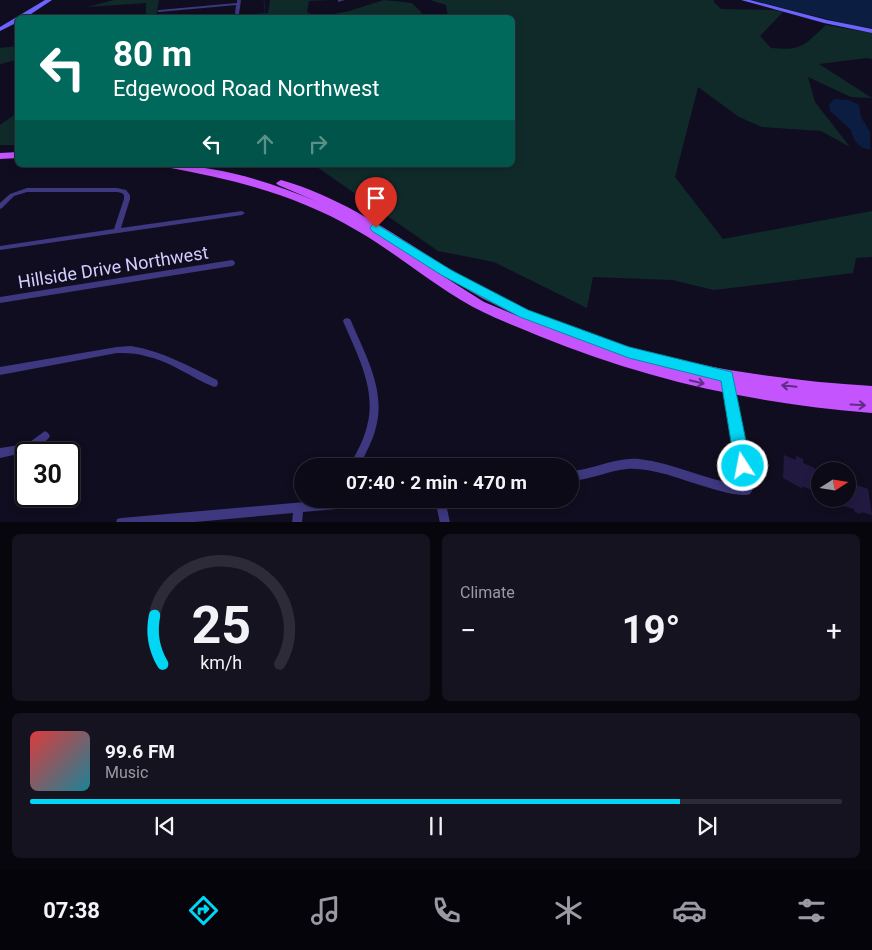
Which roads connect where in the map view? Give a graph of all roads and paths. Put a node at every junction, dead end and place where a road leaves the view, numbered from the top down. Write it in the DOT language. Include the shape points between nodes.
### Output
graph roads {
  1 [pos="49,0"];
  2 [pos="744,0"];
  3 [pos="239,2"];
  4 [pos="159,11"];
  5 [pos="237,14"];
  6 [pos="24,15"];
  7 [pos="15,20"];
  8 [pos="0,29"];
  9 [pos="872,31"];
  10 [pos="15,150"];
  11 [pos="0,151"];
  12 [pos="15,155"];
  13 [pos="0,156"];
  14 [pos="182,167"];
  15 [pos="219,167"];
  16 [pos="0,207"];
  17 [pos="242,213"];
  18 [pos="117,231"];
  19 [pos="0,248"];
  20 [pos="232,263"];
  21 [pos="0,300"];
  22 [pos="348,321"];
  23 [pos="0,371"];
  24 [pos="727,376"];
  25 [pos="214,383"];
  26 [pos="728,390"];
  27 [pos="872,393"];
  28 [pos="872,406"];
  29 [pos="45,436"];
  30 [pos="0,454"];
  31 [pos="358,458"];
  32 [pos="579,474"];
  33 [pos="294,507"];
  34 [pos="299,508"];
  35 [pos="442,508"];
  36 [pos="121,522"];
  37 [pos="297,522"];
  38 [pos="445,522"];
  1 -- 6 [label="street"];
  2 -- 9 [label="street"];
  3 -- 4 [label="street"];
  3 -- 5 [label="street"];
  7 -- 8 [label="street"];
  10 -- 11 [label="main road"];
  12 -- 13 [label="main road"];
  14 -- 26 [label="main road, one-way" via="231,176 289,194 344,218 481,305 517,322 630,364"];
  15 -- 24 [label="main road" via="277,182 349,212 447,273 524,313 629,353"];
  16 -- 18 [label="street" via="12,195 27,190 124,191 127,199"];
  17 -- 18 [label="street"];
  18 -- 19 [label="street"];
  20 -- 21 [label="street, Hillside Drive Northwest"];
  22 -- 31 [label="street" via="375,392 371,428"];
  23 -- 25 [label="street" via="134,349 158,355"];
  24 -- 26 [label="street"];
  27 -- 24 [label="main road, one-way" via="780,385"];
  26 -- 28 [label="main road, one-way"];
  26 -- 32 [label="street" via="748,491 729,489 636,464"];
  29 -- 30 [label="street" via="28,448"];
  33 -- 36 [label="street"];
  34 -- 37 [label="street"];
  35 -- 38 [label="street"];
}
